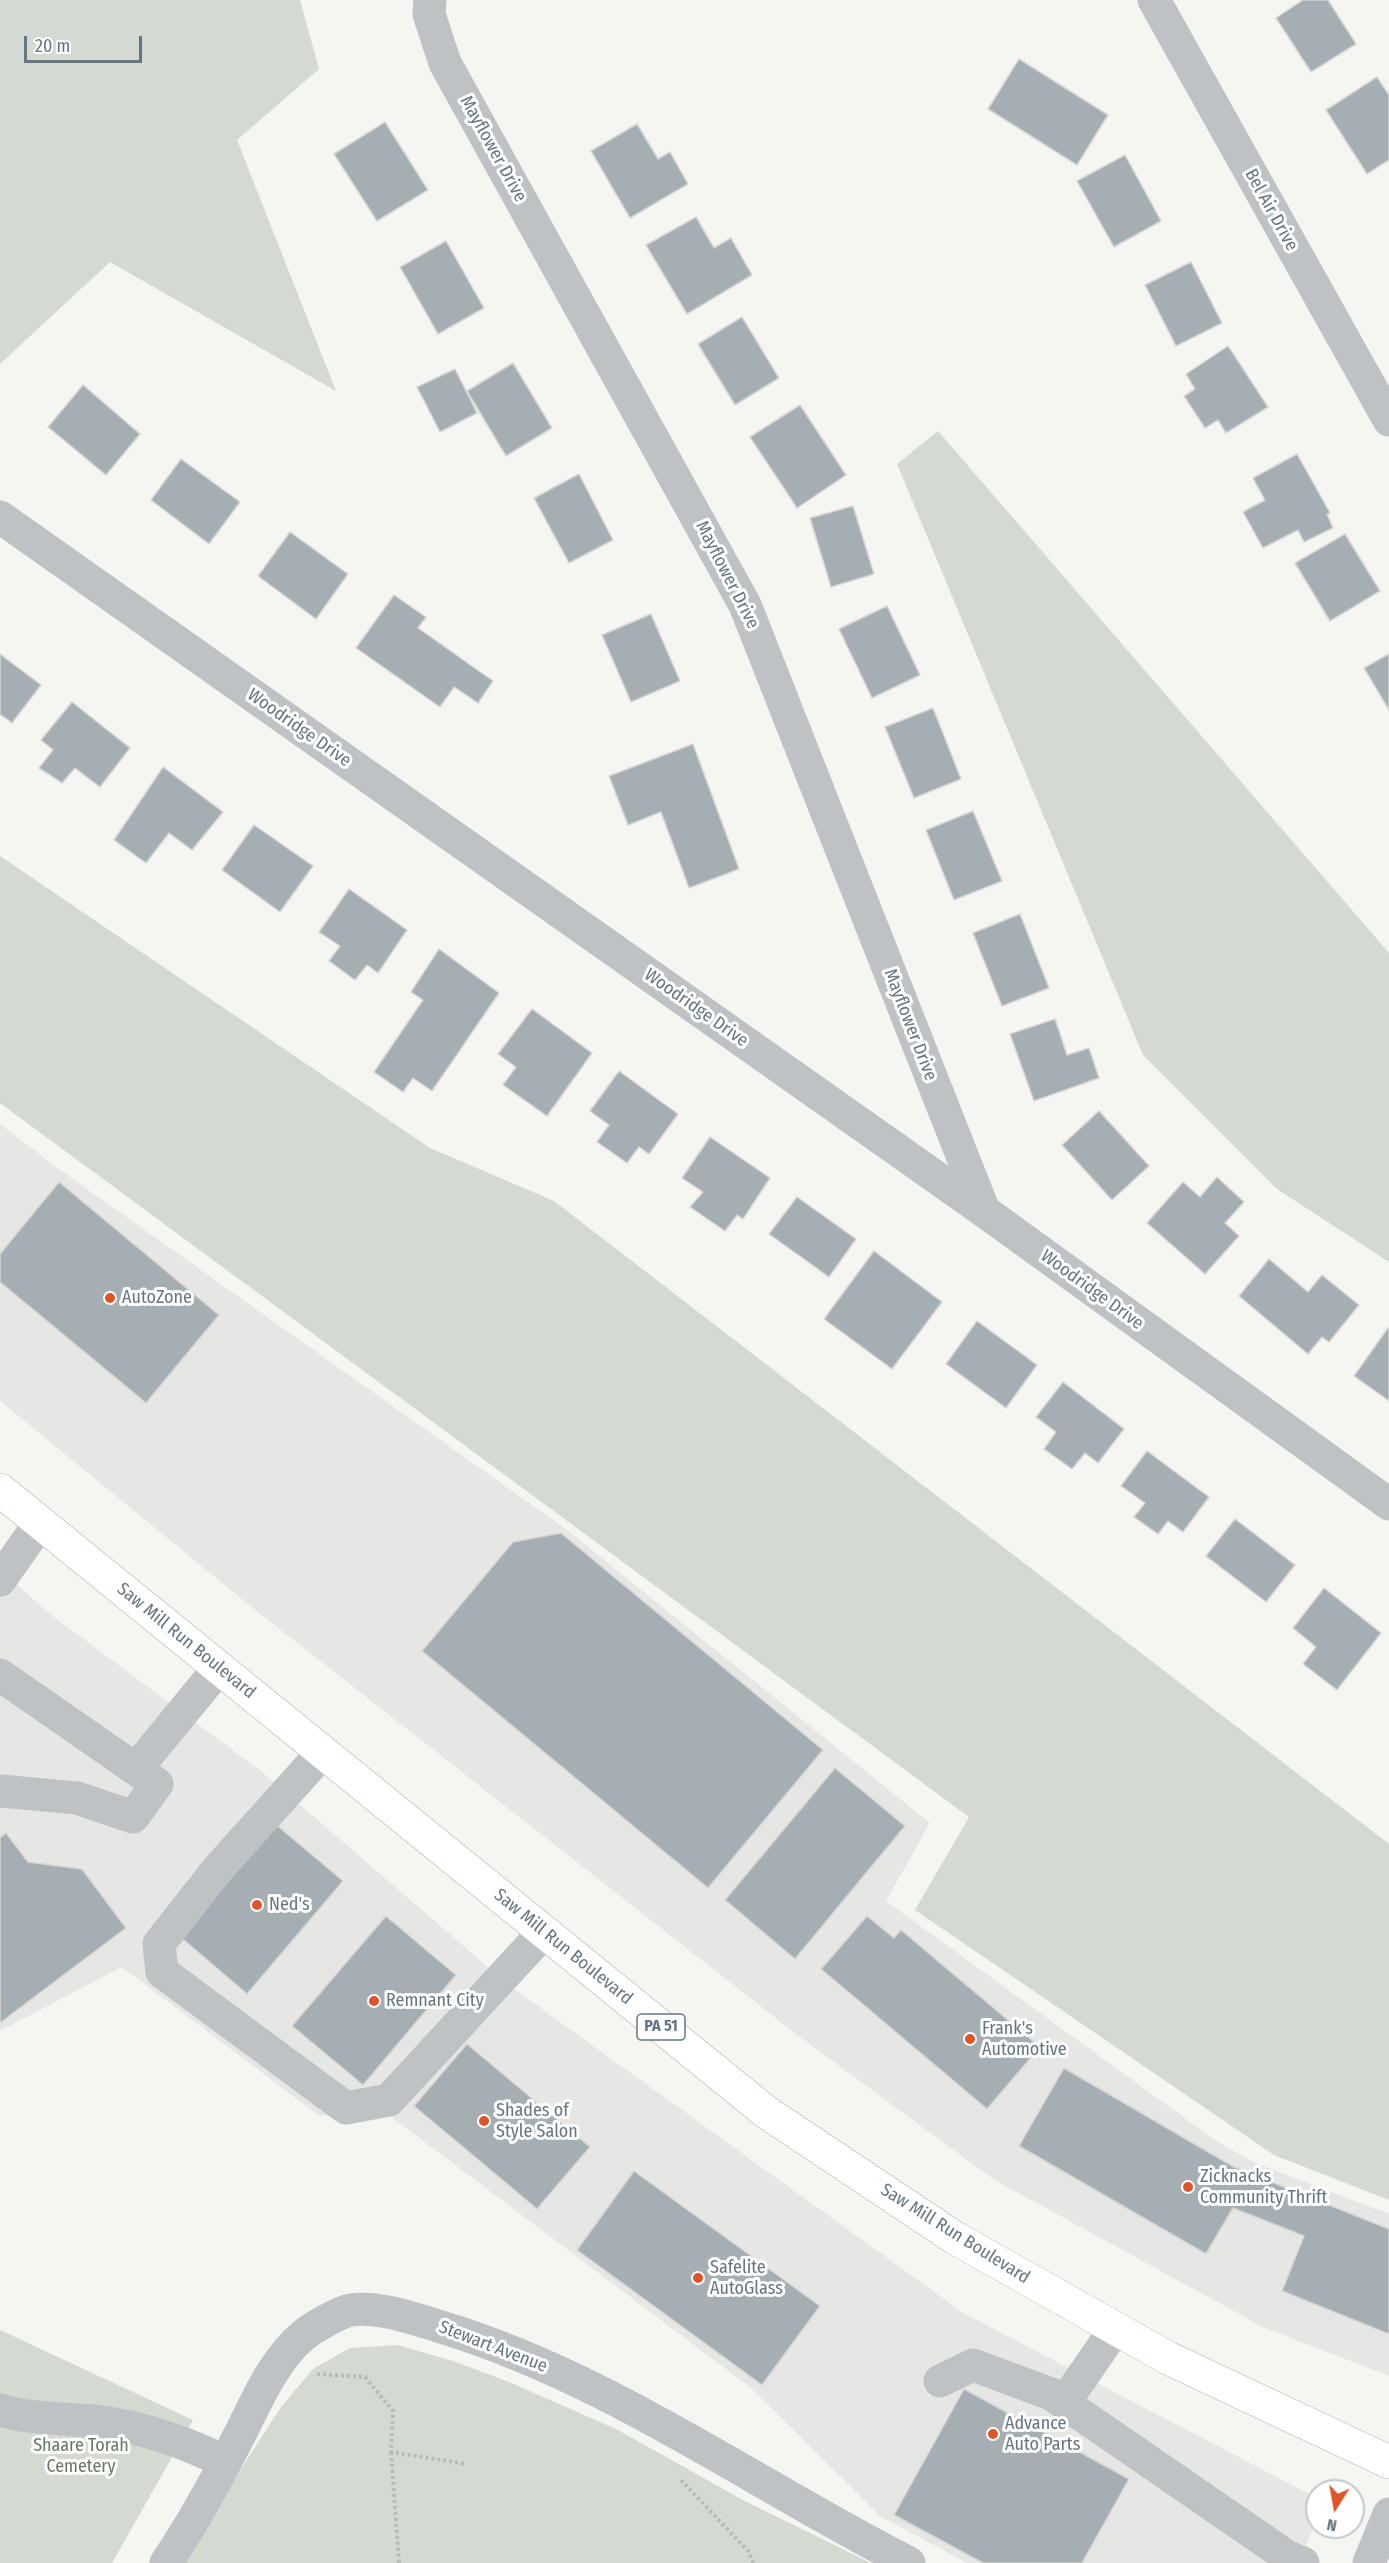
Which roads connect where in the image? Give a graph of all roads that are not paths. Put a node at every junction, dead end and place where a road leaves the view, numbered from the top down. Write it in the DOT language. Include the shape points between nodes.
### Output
graph roads {
  1 [pos="430,0"];
  2 [pos="1154,0"];
  3 [pos="1389,420"];
  4 [pos="0,517"];
  5 [pos="984,1212"];
  6 [pos="0,1490"];
  7 [pos="1389,1504"];
  8 [pos="40,1523"];
  9 [pos="0,1580"];
  10 [pos="219,1668"];
  11 [pos="0,1675"];
  12 [pos="323,1752"];
  13 [pos="136,1769"];
  14 [pos="0,1791"];
  15 [pos="544,1932"];
  16 [pos="1115,2329"];
  17 [pos="940,2381"];
  18 [pos="1064,2403"];
  19 [pos="0,2410"];
  20 [pos="225,2462"];
  21 [pos="1389,2462"];
  22 [pos="1389,2514"];
  23 [pos="166,2563"];
  24 [pos="909,2563"];
  25 [pos="1303,2563"];
  26 [pos="1368,2563"];
  1 -- 5 [label="street, Mayflower Drive" via="429,14 445,63 745,605"];
  2 -- 3 [label="street, Bel Air Drive"];
  4 -- 5 [label="street, Woodridge Drive"];
  5 -- 7 [label="street, Woodridge Drive"];
  6 -- 8 [label="highway, Saw Mill Run Boulevard / PA 51"];
  8 -- 9 [label="street"];
  8 -- 10 [label="highway, Saw Mill Run Boulevard / PA 51"];
  10 -- 12 [label="highway, Saw Mill Run Boulevard / PA 51"];
  10 -- 13 [label="street"];
  11 -- 13 [label="street"];
  12 -- 15 [label="highway, Saw Mill Run Boulevard / PA 51"];
  12 -- 15 [label="street" via="217,1870 159,1944 162,1972 345,2108 389,2100"];
  13 -- 14 [label="street" via="158,1784 133,1817 77,1798"];
  15 -- 16 [label="highway, Saw Mill Run Boulevard / PA 51" via="766,2112 955,2238"];
  16 -- 18 [label="street"];
  16 -- 21 [label="highway, Saw Mill Run Boulevard / PA 51"];
  17 -- 18 [label="street" via="974,2365 1051,2394"];
  18 -- 25 [label="street" via="1288,2558"];
  19 -- 20 [label="street" via="20,2416 103,2423 187,2443"];
  20 -- 23 [label="street, Stewart Avenue"];
  20 -- 24 [label="street, Stewart Avenue" via="272,2371 305,2334 350,2310 400,2314 470,2335 632,2406"];
  22 -- 26 [label="street"];
}
